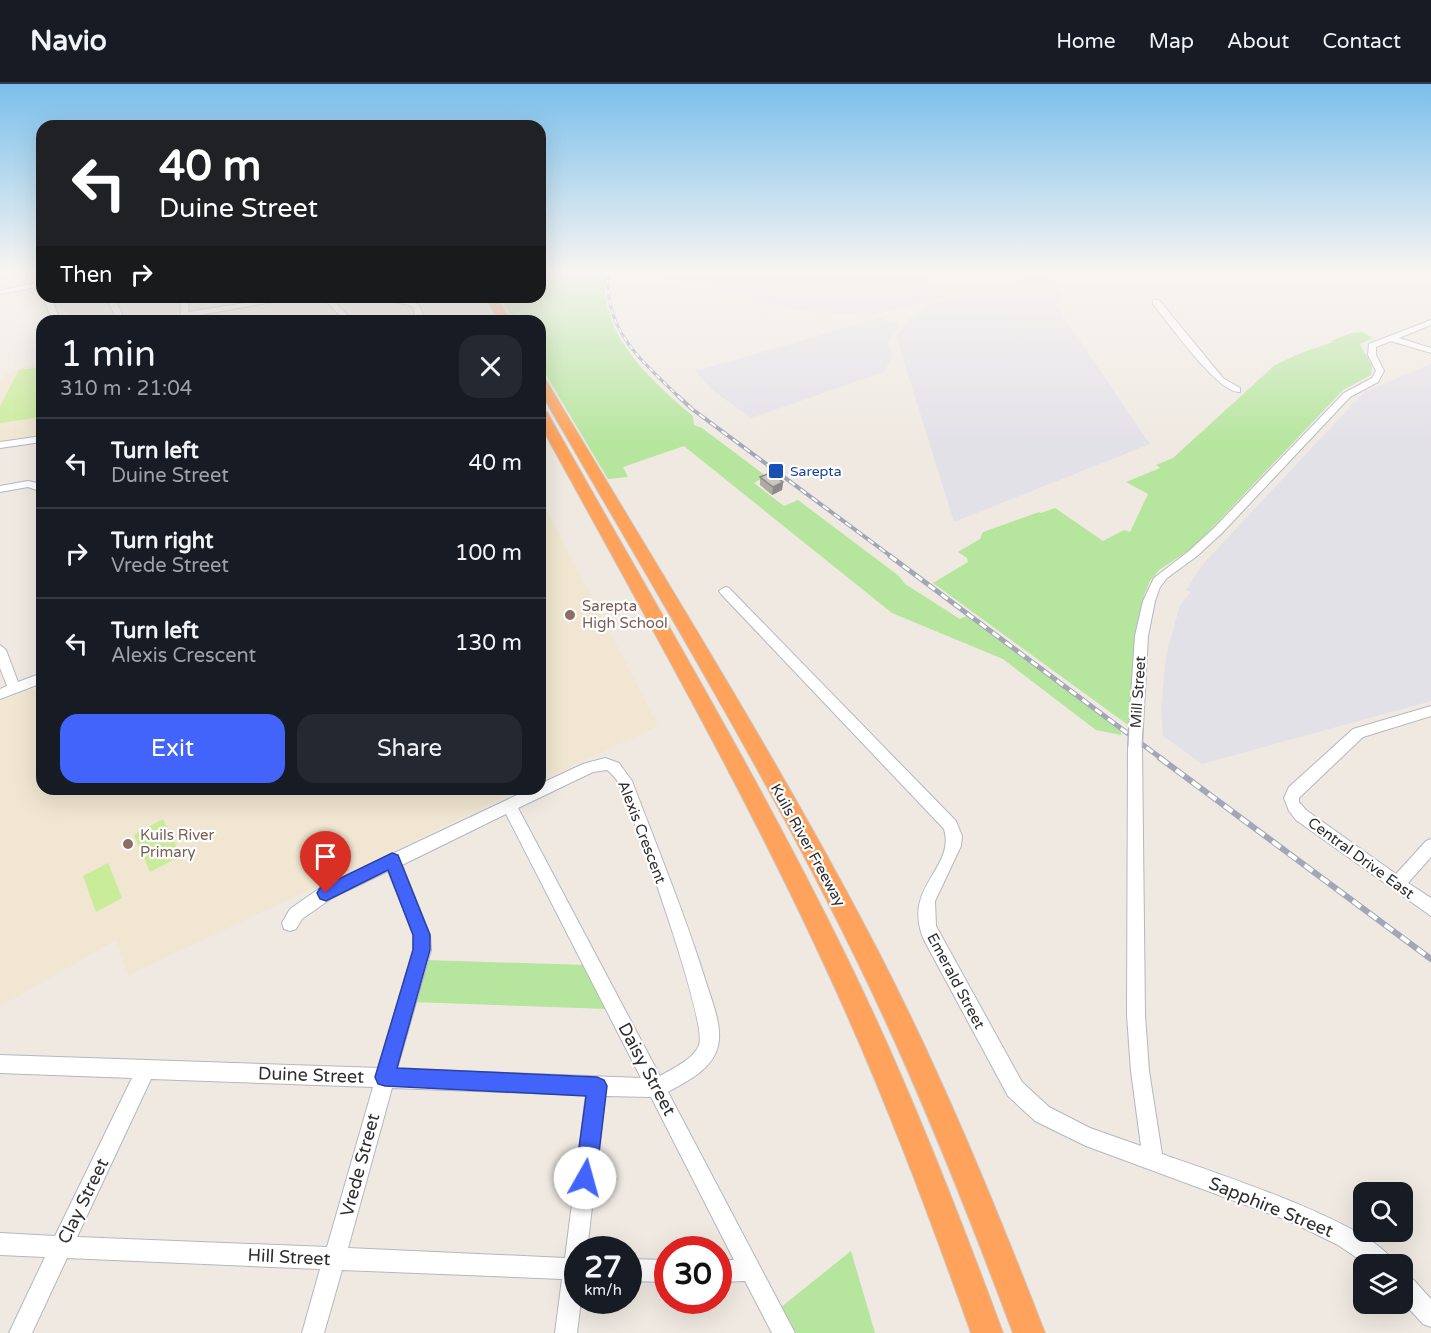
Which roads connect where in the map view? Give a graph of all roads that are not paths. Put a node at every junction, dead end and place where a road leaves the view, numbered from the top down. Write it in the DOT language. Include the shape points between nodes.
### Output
graph roads {
  1 [pos="1178,328"];
  2 [pos="1415,328"];
  3 [pos="1392,337"];
  4 [pos="1431,349"];
  5 [pos="1237,390"];
  6 [pos="546,391"];
  7 [pos="546,423"];
  8 [pos="36,440"];
  9 [pos="0,445"];
  10 [pos="36,485"];
  11 [pos="0,489"];
  12 [pos="725,591"];
  13 [pos="0,650"];
  14 [pos="36,680"];
  15 [pos="14,688"];
  16 [pos="0,694"];
  17 [pos="1431,711"];
  18 [pos="546,789"];
  19 [pos="532,795"];
  20 [pos="508,806"];
  21 [pos="1431,846"];
  22 [pos="392,860"];
  23 [pos="1397,884"];
  24 [pos="1431,908"];
  25 [pos="290,923"];
  26 [pos="0,1064"];
  27 [pos="146,1069"];
  28 [pos="385,1077"];
  29 [pos="597,1086"];
  30 [pos="657,1088"];
  31 [pos="1154,1160"];
  32 [pos="580,1236"];
  33 [pos="0,1244"];
  34 [pos="61,1246"];
  35 [pos="1369,1254"];
  36 [pos="334,1258"];
  37 [pos="564,1268"];
  38 [pos="751,1270"];
  39 [pos="732,1271"];
  40 [pos="1413,1296"];
  41 [pos="569,1314"];
  42 [pos="1431,1316"];
  43 [pos="20,1333"];
  44 [pos="313,1333"];
  45 [pos="566,1333"];
  46 [pos="784,1333"];
  47 [pos="987,1333"];
  48 [pos="1029,1333"];
  1 -- 5 [label="street" via="1220,380"];
  2 -- 3 [label="street"];
  3 -- 4 [label="street"];
  3 -- 31 [label="street, Mill Street, bridge" via="1371,348 1380,371 1378,378 1347,395 1201,548 1155,585 1140,656 1136,726 1136,1016"];
  6 -- 48 [label="highway, Kuils River Freeway" via="760,758 844,911 958,1154"];
  7 -- 47 [label="highway, Kuils River Freeway" via="761,814 813,917 876,1051"];
  8 -- 9 [label="street"];
  10 -- 11 [label="street"];
  12 -- 31 [label="street, Emerald Street" via="951,826 954,847 927,900 925,918 930,934 1015,1089 1042,1114 1086,1136"];
  13 -- 15 [label="street"];
  14 -- 15 [label="street"];
  15 -- 16 [label="street"];
  17 -- 23 [label="street, Central Drive East" via="1358,733 1290,798 1305,818"];
  18 -- 30 [label="street, Alexis Crescent" via="602,763 618,769 625,781 710,1026 710,1042 702,1057"];
  19 -- 20 [label="street, Alexis Crescent"];
  20 -- 22 [label="street, Alexis Crescent"];
  20 -- 30 [label="street, Daisy Street"];
  21 -- 23 [label="street"];
  22 -- 25 [label="street, Alexis Crescent" via="326,893 296,914"];
  22 -- 28 [label="street, Vrede Street" via="423,943"];
  23 -- 24 [label="street, Central Drive East"];
  26 -- 27 [label="street, Duine Street"];
  27 -- 28 [label="street, Duine Street"];
  27 -- 34 [label="street, Clay Street"];
  28 -- 29 [label="street, Duine Street"];
  28 -- 36 [label="street, Vrede Street"];
  29 -- 30 [label="street, Duine Street"];
  29 -- 32 [label="street"];
  30 -- 38 [label="street, Daisy Street"];
  31 -- 35 [label="street, Sapphire Street" via="1293,1212"];
  33 -- 34 [label="street, Hill Street"];
  34 -- 36 [label="street, Hill Street"];
  34 -- 43 [label="street, Clay Street"];
  36 -- 37 [label="street, Hill Street"];
  36 -- 44 [label="street, Vrede Street"];
  38 -- 39 [label="street"];
  38 -- 46 [label="street, Daisy Street"];
  40 -- 42 [label="street"];
  41 -- 45 [label="street"];
}
